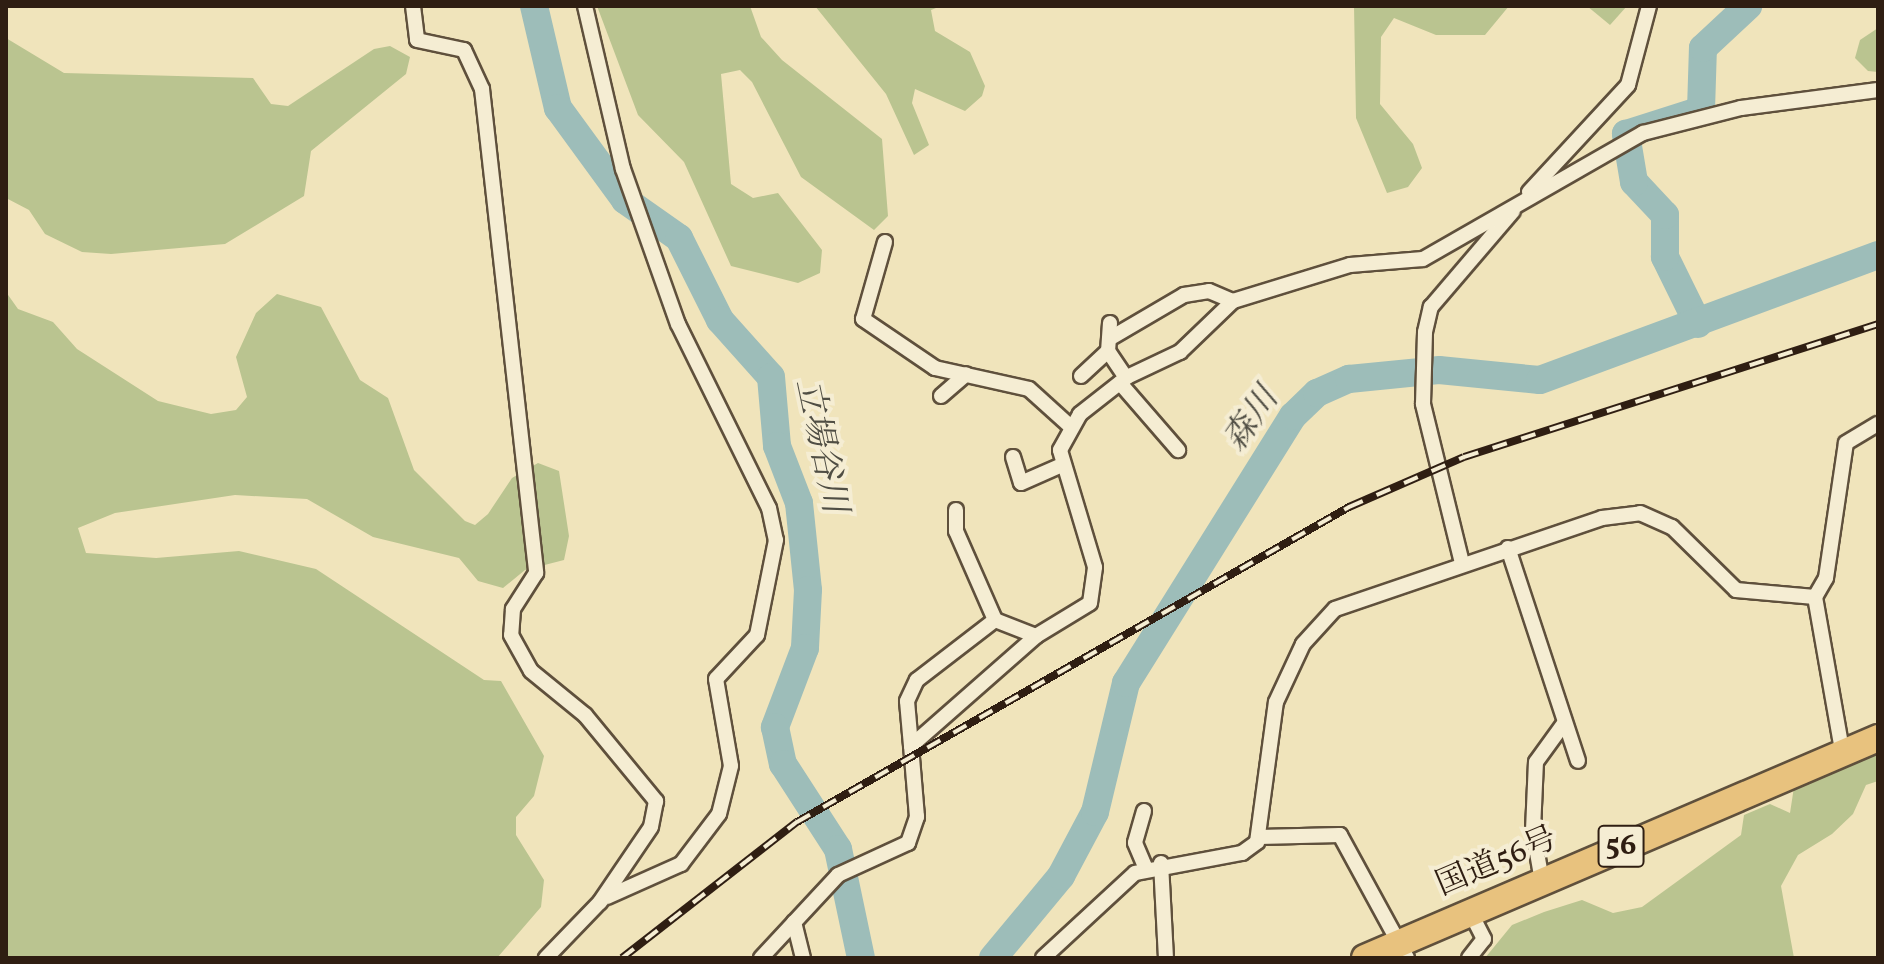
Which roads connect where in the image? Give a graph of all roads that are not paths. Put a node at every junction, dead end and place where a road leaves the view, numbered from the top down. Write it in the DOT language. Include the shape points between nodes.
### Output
graph roads {
  1 [pos="413,6"];
  2 [pos="585,6"];
  3 [pos="1649,6"];
  4 [pos="1878,90"];
  5 [pos="1519,204"];
  6 [pos="885,242"];
  7 [pos="1233,301"];
  8 [pos="1110,323"];
  9 [pos="1109,345"];
  10 [pos="966,374"];
  11 [pos="1081,376"];
  12 [pos="1123,381"];
  13 [pos="941,396"];
  14 [pos="1878,424"];
  15 [pos="1070,426"];
  16 [pos="1178,450"];
  17 [pos="1013,457"];
  18 [pos="1062,465"];
  19 [pos="956,510"];
  20 [pos="1508,548"];
  21 [pos="1462,563"];
  22 [pos="1815,597"];
  23 [pos="995,620"];
  24 [pos="1036,636"];
  25 [pos="1565,722"];
  26 [pos="1878,738"];
  27 [pos="911,746"];
  28 [pos="1842,750"];
  29 [pos="1578,761"];
  30 [pos="1144,811"];
  31 [pos="1259,837"];
  32 [pos="1161,863"];
  33 [pos="1146,869"];
  34 [pos="1542,881"];
  35 [pos="600,902"];
  36 [pos="1470,911"];
  37 [pos="794,922"];
  38 [pos="1403,950"];
  39 [pos="561,953"];
  40 [pos="546,958"];
  41 [pos="761,958"];
  42 [pos="803,958"];
  43 [pos="1043,958"];
  44 [pos="1166,958"];
  45 [pos="1365,958"];
  46 [pos="1469,958"];
  1 -- 35 [label="street" via="417,40 464,50 482,89 536,573 513,609 511,635 531,671 585,715 656,801 651,827"];
  2 -- 35 [label="street" via="623,169 678,324 769,508 776,540 757,635 716,679 731,766 719,814 681,864"];
  3 -- 5 [label="street" via="1628,85"];
  4 -- 5 [label="street" via="1658,128 1594,156"];
  5 -- 7 [label="street" via="1423,259 1350,265"];
  5 -- 21 [label="street" via="1431,307 1424,384"];
  6 -- 10 [label="street" via="863,319 921,361"];
  7 -- 9 [label="street" via="1195,292"];
  7 -- 12 [label="street" via="1180,352"];
  8 -- 9 [label="street"];
  9 -- 11 [label="street"];
  9 -- 12 [label="street"];
  10 -- 13 [label="street"];
  10 -- 15 [label="street" via="1029,389"];
  12 -- 15 [label="street"];
  12 -- 16 [label="street"];
  14 -- 22 [label="street" via="1846,443 1826,578"];
  15 -- 18 [label="street"];
  17 -- 18 [label="street" via="1021,483"];
  18 -- 24 [label="street" via="1096,588 1090,603"];
  19 -- 23 [label="street" via="956,531"];
  20 -- 21 [label="street"];
  20 -- 22 [label="street" via="1640,513 1672,527 1736,590"];
  20 -- 25 [label="street"];
  21 -- 31 [label="street" via="1335,609 1303,644 1270,722"];
  22 -- 28 [label="street"];
  23 -- 24 [label="street"];
  23 -- 27 [label="street" via="910,690"];
  24 -- 27 [label="street"];
  25 -- 29 [label="street"];
  25 -- 34 [label="street" via="1536,762 1533,830"];
  26 -- 28 [label="highway, 国道56号 / 56"];
  27 -- 37 [label="street" via="917,817 908,843 838,875"];
  28 -- 34 [label="highway, 国道56号 / 56"];
  30 -- 33 [label="street" via="1135,843"];
  31 -- 32 [label="street" via="1242,853"];
  31 -- 38 [label="street" via="1340,835"];
  32 -- 33 [label="street"];
  32 -- 44 [label="street"];
  33 -- 43 [label="street" via="1105,895"];
  34 -- 36 [label="highway, 国道56号 / 56"];
  35 -- 39 [label="street"];
  36 -- 38 [label="highway, 国道56号 / 56"];
  36 -- 46 [label="street" via="1484,939"];
  37 -- 41 [label="street"];
  37 -- 42 [label="street"];
  38 -- 45 [label="highway, 国道56号 / 56"];
  39 -- 40 [label="street"];
}
